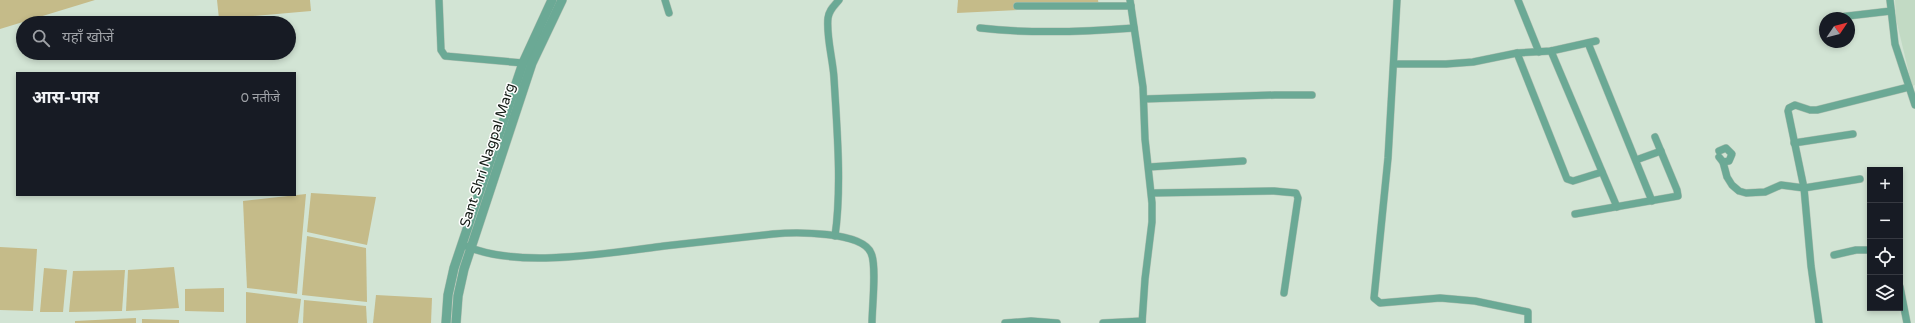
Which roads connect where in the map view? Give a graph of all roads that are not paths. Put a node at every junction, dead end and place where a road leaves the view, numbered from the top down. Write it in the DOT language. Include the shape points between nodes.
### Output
graph roads {
  1 [pos="439,0"];
  2 [pos="552,0"];
  3 [pos="562,0"];
  4 [pos="665,0"];
  5 [pos="839,0"];
  6 [pos="1397,0"];
  7 [pos="1518,0"];
  8 [pos="1890,0"];
  9 [pos="1131,3"];
  10 [pos="1017,6"];
  11 [pos="1891,11"];
  12 [pos="669,13"];
  13 [pos="1855,15"];
  14 [pos="980,28"];
  15 [pos="1134,28"];
  16 [pos="1596,41"];
  17 [pos="1588,43"];
  18 [pos="1551,51"];
  19 [pos="1539,52"];
  20 [pos="1517,53"];
  21 [pos="523,63"];
  22 [pos="1394,64"];
  23 [pos="1909,87"];
  24 [pos="1312,95"];
  25 [pos="1144,100"];
  26 [pos="1915,104"];
  27 [pos="1852,134"];
  28 [pos="1655,137"];
  29 [pos="1794,143"];
  30 [pos="1661,151"];
  31 [pos="1721,157"];
  32 [pos="1636,160"];
  33 [pos="1243,161"];
  34 [pos="1149,167"];
  35 [pos="1602,172"];
  36 [pos="1860,179"];
  37 [pos="1804,188"];
  38 [pos="1152,193"];
  39 [pos="1652,201"];
  40 [pos="1617,207"];
  41 [pos="1575,214"];
  42 [pos="835,236"];
  43 [pos="467,246"];
  44 [pos="1867,250"];
  45 [pos="1834,255"];
  46 [pos="1284,293"];
  47 [pos="1903,302"];
  48 [pos="1142,322"];
  49 [pos="446,323"];
  50 [pos="456,323"];
  51 [pos="872,323"];
  52 [pos="1005,323"];
  53 [pos="1057,323"];
  54 [pos="1103,323"];
  55 [pos="1528,323"];
  56 [pos="1819,323"];
  57 [pos="1907,323"];
  1 -- 21 [label="street" via="441,50 445,56"];
  2 -- 21 [label="street, Sant Shri Nagpal Marg"];
  3 -- 43 [label="street, Sant Shri Nagpal Marg" via="532,63"];
  4 -- 12 [label="street"];
  5 -- 42 [label="street" via="831,9 828,21 838,166 839,210"];
  6 -- 22 [label="street"];
  7 -- 19 [label="street"];
  8 -- 11 [label="street"];
  9 -- 10 [label="street"];
  9 -- 15 [label="street"];
  11 -- 13 [label="street"];
  11 -- 23 [label="street" via="1895,44"];
  14 -- 15 [label="street" via="1037,32"];
  15 -- 25 [label="street"];
  16 -- 17 [label="street"];
  17 -- 18 [label="street"];
  17 -- 32 [label="street"];
  18 -- 19 [label="street"];
  18 -- 35 [label="street"];
  19 -- 20 [label="street"];
  20 -- 22 [label="street" via="1473,62"];
  20 -- 35 [label="street" via="1567,179 1573,181"];
  21 -- 43 [label="street, Sant Shri Nagpal Marg"];
  22 -- 55 [label="street" via="1388,158 1374,298 1380,303 1440,298 1475,301 1528,312"];
  23 -- 26 [label="street"];
  23 -- 29 [label="street" via="1817,110 1792,106 1788,111"];
  24 -- 25 [label="street"];
  25 -- 34 [label="street"];
  27 -- 29 [label="street"];
  28 -- 30 [label="street"];
  29 -- 37 [label="street"];
  30 -- 32 [label="street"];
  30 -- 39 [label="street" via="1678,195"];
  31 -- 37 [label="street" via="1727,177 1736,189 1746,193 1765,192 1781,185"];
  32 -- 39 [label="street"];
  33 -- 34 [label="street"];
  34 -- 38 [label="street"];
  35 -- 40 [label="street"];
  36 -- 37 [label="street"];
  37 -- 56 [label="street"];
  38 -- 46 [label="street" via="1296,193 1298,198"];
  38 -- 48 [label="street" via="1152,222"];
  39 -- 40 [label="street"];
  40 -- 41 [label="street"];
  42 -- 43 [label="street" via="798,232 549,258 498,256"];
  42 -- 51 [label="street" via="863,244 871,253"];
  43 -- 49 [label="street, Sant Shri Nagpal Marg" via="454,268 448,295"];
  43 -- 50 [label="street, Sant Shri Nagpal Marg"];
  44 -- 45 [label="street"];
  47 -- 57 [label="street"];
  48 -- 54 [label="street"];
  52 -- 53 [label="street"];
}
